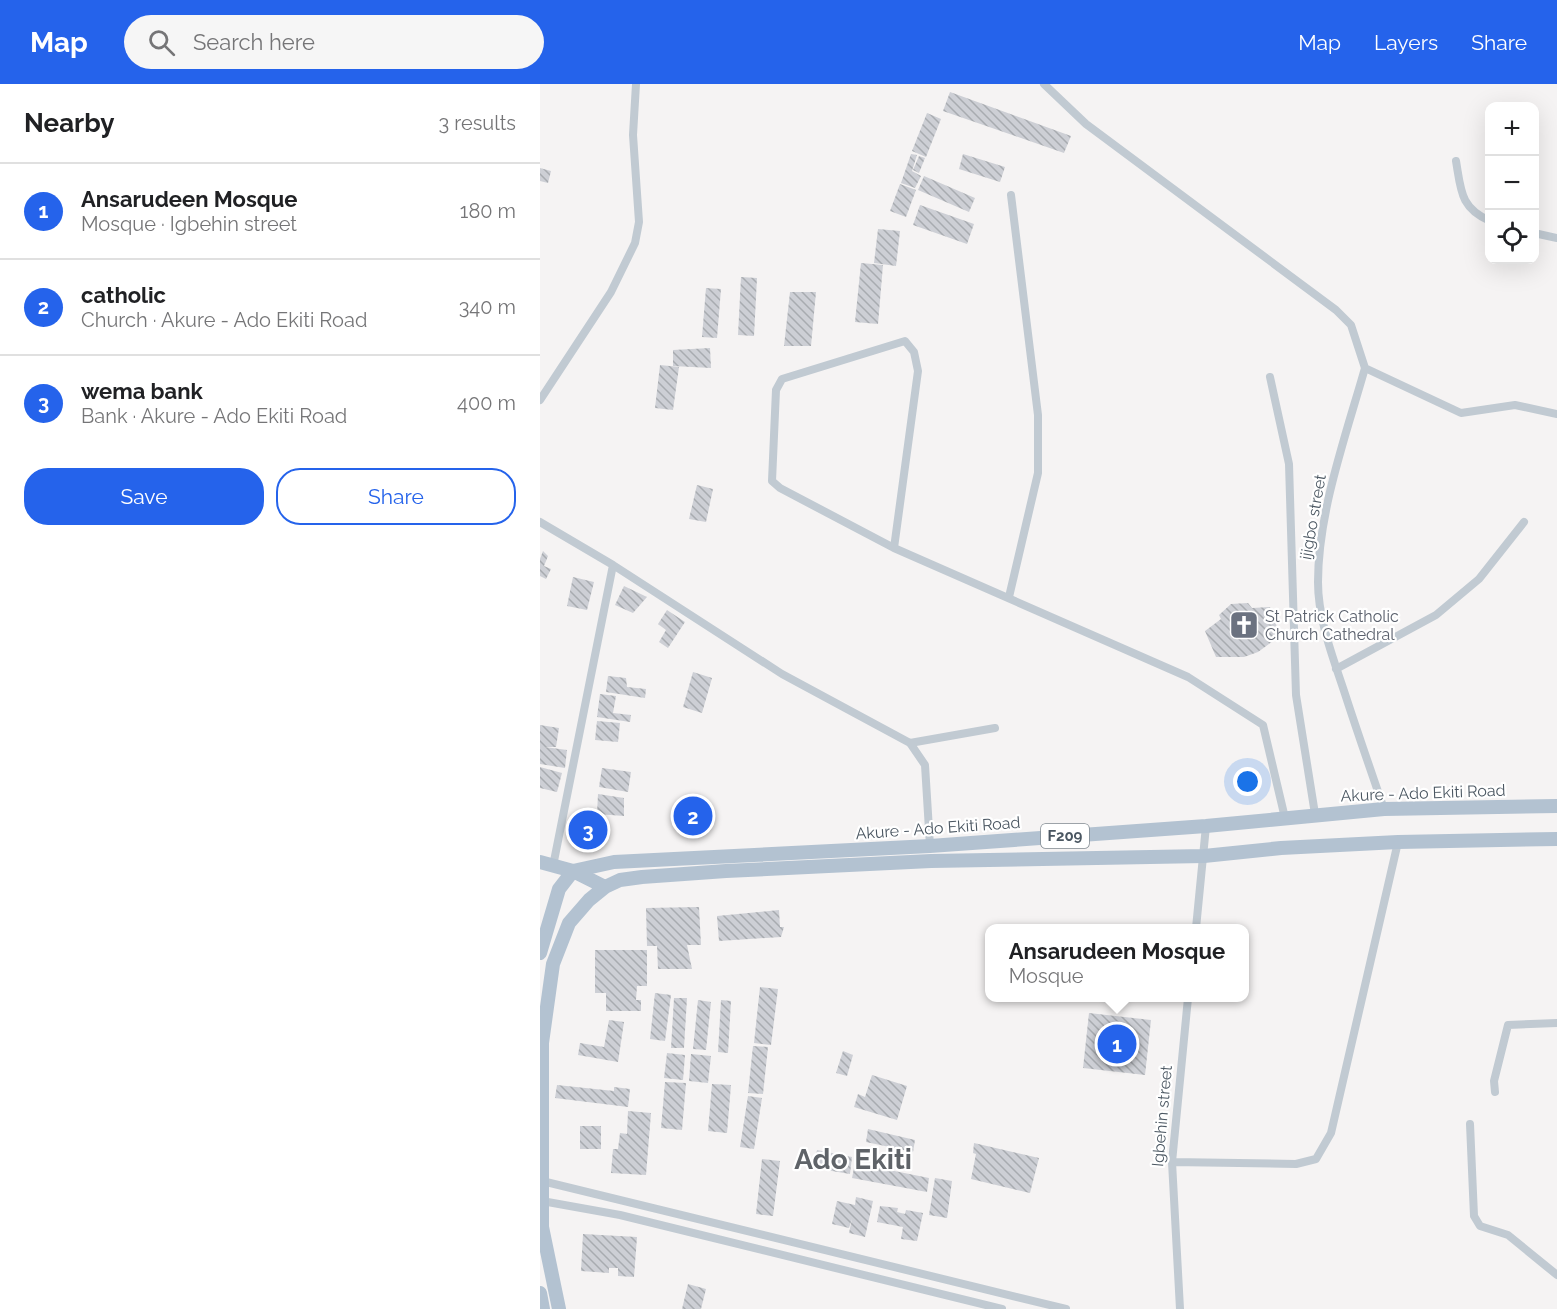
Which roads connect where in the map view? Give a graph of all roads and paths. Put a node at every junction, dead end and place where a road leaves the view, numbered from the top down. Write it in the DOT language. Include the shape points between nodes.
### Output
graph roads {
  1 [pos="636,84"];
  2 [pos="1044,84"];
  3 [pos="1456,161"];
  4 [pos="1011,195"];
  5 [pos="1485,219"];
  6 [pos="1539,233"];
  7 [pos="1557,238"];
  8 [pos="1365,368"];
  9 [pos="1270,377"];
  10 [pos="540,400"];
  11 [pos="1557,414"];
  12 [pos="540,522"];
  13 [pos="1524,522"];
  14 [pos="894,548"];
  15 [pos="613,565"];
  16 [pos="1009,597"];
  17 [pos="1336,669"];
  18 [pos="995,728"];
  19 [pos="910,743"];
  20 [pos="1557,807"];
  21 [pos="1384,809"];
  22 [pos="1315,814"];
  23 [pos="1285,818"];
  24 [pos="1206,826"];
  25 [pos="1557,839"];
  26 [pos="1398,842"];
  27 [pos="930,846"];
  28 [pos="1204,856"];
  29 [pos="546,864"];
  30 [pos="573,871"];
  31 [pos="605,887"];
  32 [pos="1196,924"];
  33 [pos="540,954"];
  34 [pos="1188,1002"];
  35 [pos="1557,1023"];
  36 [pos="1495,1092"];
  37 [pos="1470,1124"];
  38 [pos="1172,1162"];
  39 [pos="542,1180"];
  40 [pos="542,1201"];
  41 [pos="1557,1275"];
  42 [pos="540,1293"];
  43 [pos="543,1309"];
  44 [pos="559,1309"];
  45 [pos="1002,1309"];
  46 [pos="1066,1309"];
  47 [pos="1180,1309"];
  1 -- 10 [label="street" via="633,135 639,222 635,243 611,292"];
  2 -- 8 [label="street" via="1086,124 1336,310 1351,325"];
  3 -- 5 [label="street" via="1463,199 1474,215"];
  4 -- 16 [label="street" via="1038,426 1038,473"];
  6 -- 7 [label="street"];
  8 -- 11 [label="street" via="1461,413 1515,405"];
  8 -- 17 [label="street, ijigbo street" via="1321,542 1318,583 1324,627"];
  9 -- 22 [label="street" via="1289,464 1296,695"];
  12 -- 15 [label="street"];
  13 -- 17 [label="street" via="1479,579 1436,615"];
  14 -- 14 [label="street" via="780,489 772,481 771,472 776,390 782,379 905,341 914,352 918,370"];
  14 -- 16 [label="street"];
  15 -- 19 [label="street" via="782,674"];
  15 -- 29 [label="street"];
  16 -- 23 [label="street" via="1188,677 1263,725"];
  17 -- 21 [label="street, ijigbo street"];
  18 -- 19 [label="street"];
  19 -- 27 [label="street" via="925,765"];
  20 -- 21 [label="main road, Akure - Ado Ekiti Road / F209"];
  21 -- 22 [label="main road, Akure - Ado Ekiti Road / F209"];
  22 -- 23 [label="main road, Akure - Ado Ekiti Road / F209"];
  23 -- 24 [label="main road, Akure - Ado Ekiti Road / F209"];
  24 -- 27 [label="main road, Akure - Ado Ekiti Road / F209"];
  24 -- 28 [label="street"];
  25 -- 26 [label="main road, Akure - Ado Ekiti Road / F209"];
  26 -- 28 [label="main road, Akure - Ado Ekiti Road / F209"];
  26 -- 38 [label="street" via="1331,1133 1316,1159 1296,1164"];
  27 -- 30 [label="main road, Akure - Ado Ekiti Road / F209" via="614,862"];
  28 -- 31 [label="main road, Akure - Ado Ekiti Road / F209" via="931,861 726,871 642,877"];
  28 -- 32 [label="street"];
  29 -- 30 [label="main road"];
  30 -- 31 [label="main road"];
  30 -- 33 [label="main road" via="559,889"];
  31 -- 39 [label="main road, F209" via="569,923 553,964 542,1043"];
  34 -- 38 [label="street, Igbehin street"];
  35 -- 36 [label="street" via="1508,1025 1494,1081"];
  37 -- 41 [label="street" via="1474,1216 1480,1226 1508,1235"];
  38 -- 47 [label="street, Igbehin street"];
  39 -- 40 [label="main road, F209"];
  39 -- 46 [label="street"];
  40 -- 44 [label="main road, F209" via="542,1227"];
  40 -- 45 [label="street" via="620,1215"];
  42 -- 43 [label="main road"];
}
